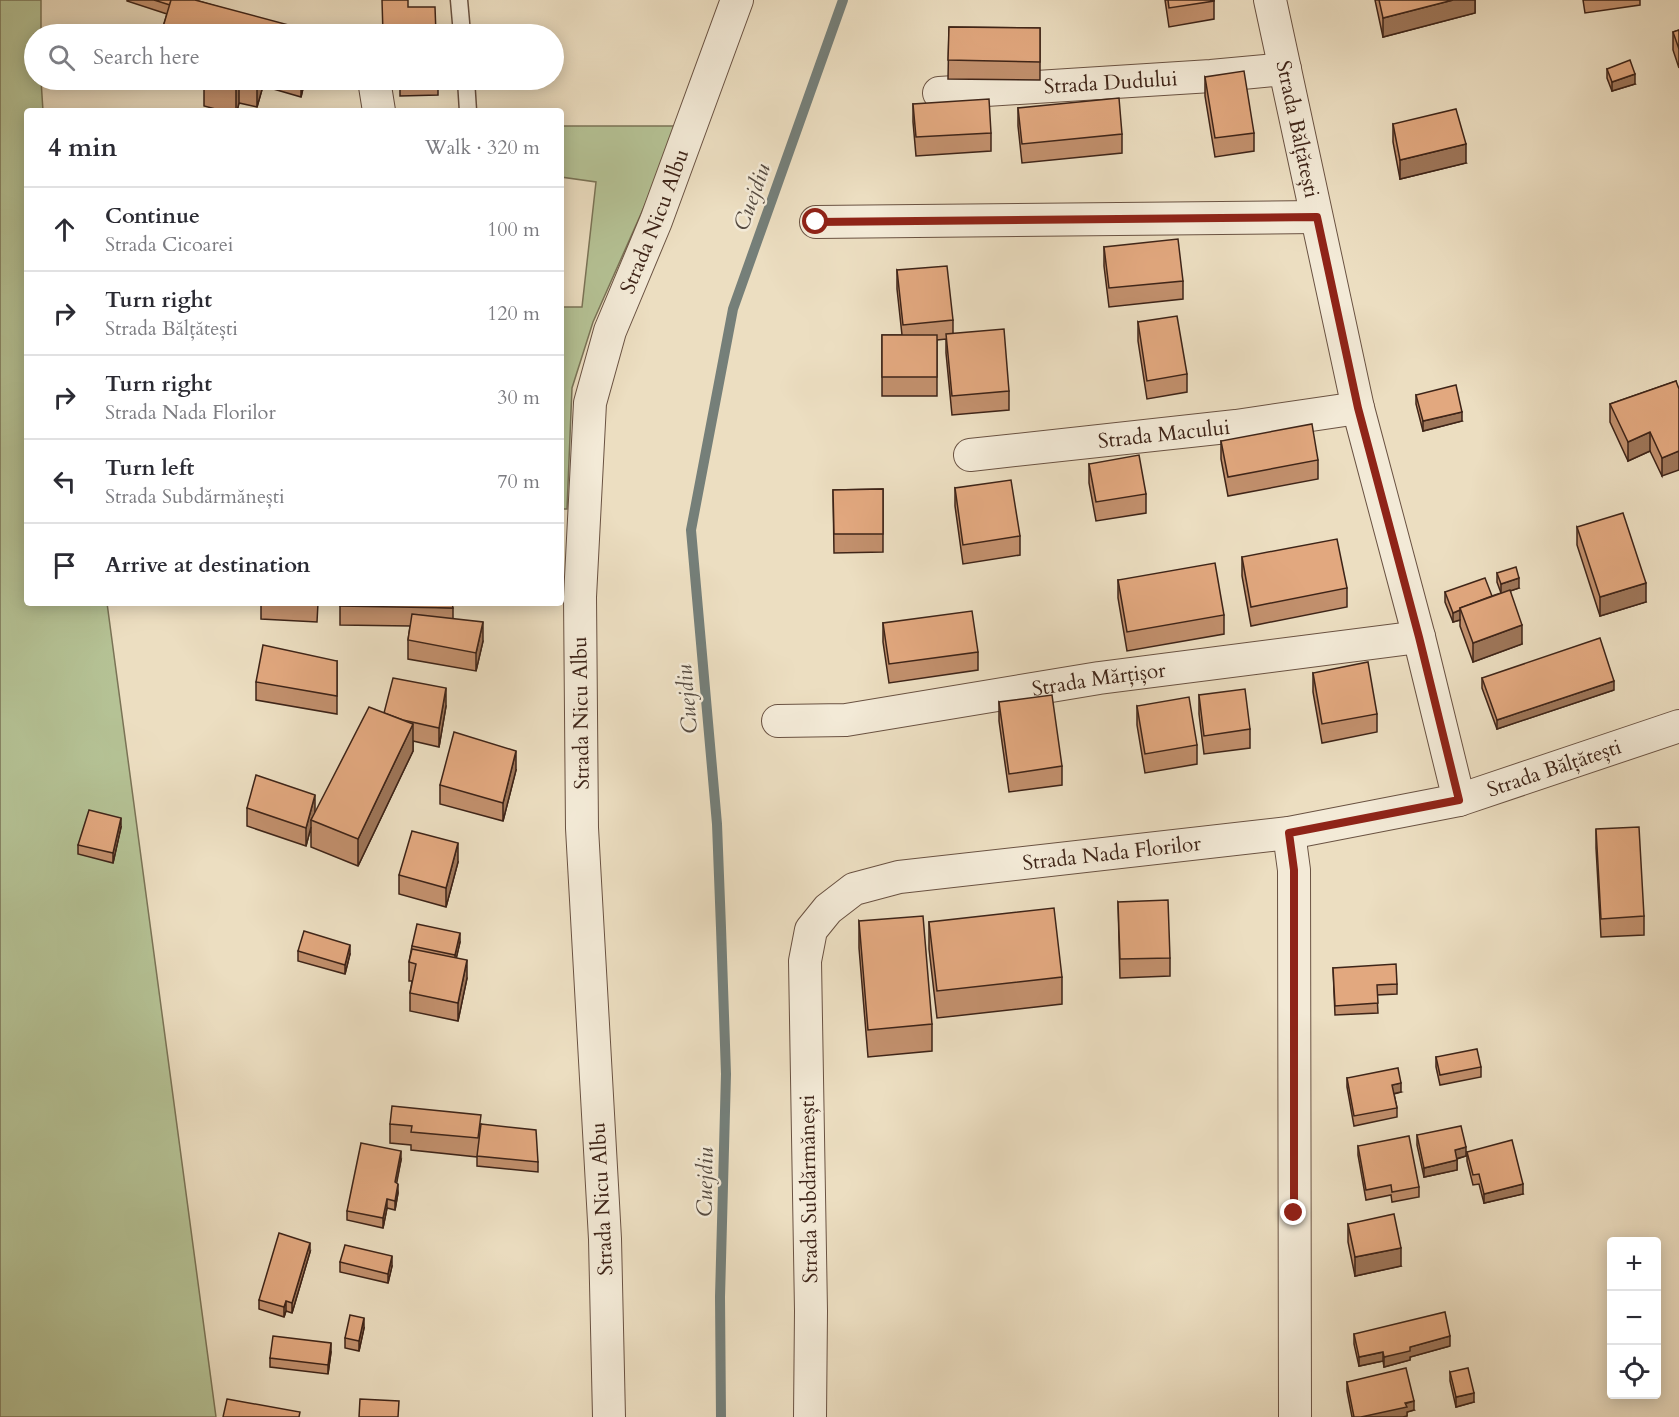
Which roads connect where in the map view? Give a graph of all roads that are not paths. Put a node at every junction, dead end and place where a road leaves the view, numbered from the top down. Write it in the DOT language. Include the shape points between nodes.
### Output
graph roads {
  1 [pos="459,0"];
  2 [pos="737,0"];
  3 [pos="1270,0"];
  4 [pos="461,24"];
  5 [pos="1285,69"];
  6 [pos="376,90"];
  7 [pos="467,90"];
  8 [pos="939,93"];
  9 [pos="379,108"];
  10 [pos="468,108"];
  11 [pos="1317,217"];
  12 [pos="816,222"];
  13 [pos="1358,408"];
  14 [pos="970,455"];
  15 [pos="570,596"];
  16 [pos="1419,637"];
  17 [pos="778,722"];
  18 [pos="1679,726"];
  19 [pos="1459,800"];
  20 [pos="1289,833"];
  21 [pos="805,961"];
  22 [pos="609,1417"];
  23 [pos="810,1417"];
  24 [pos="1295,1417"];
  1 -- 4 [label="lane"];
  2 -- 15 [label="street, Strada Nicu Albu" via="656,221 610,331 590,403"];
  3 -- 5 [label="street, Strada Bălțătești"];
  5 -- 8 [label="street, Strada Dudului"];
  5 -- 11 [label="street, Strada Bălțătești"];
  6 -- 9 [label="street"];
  7 -- 10 [label="lane"];
  11 -- 12 [label="street"];
  11 -- 13 [label="street, Strada Bălțătești"];
  13 -- 14 [label="street, Strada Macului" via="1236,426"];
  13 -- 16 [label="street, Strada Bălțătești"];
  15 -- 22 [label="street, Strada Nicu Albu" via="605,1239"];
  16 -- 17 [label="street, Strada Mărțișor" via="1099,678 846,720"];
  16 -- 19 [label="street, Strada Bălțătești"];
  18 -- 19 [label="street, Strada Bălțătești"];
  19 -- 20 [label="street, Strada Nada Florilor"];
  20 -- 21 [label="street, Strada Nada Florilor" via="899,877 854,888 828,909 811,930"];
  20 -- 24 [label="street" via="1294,870"];
  21 -- 23 [label="street, Strada Subdărmănești"];
}
